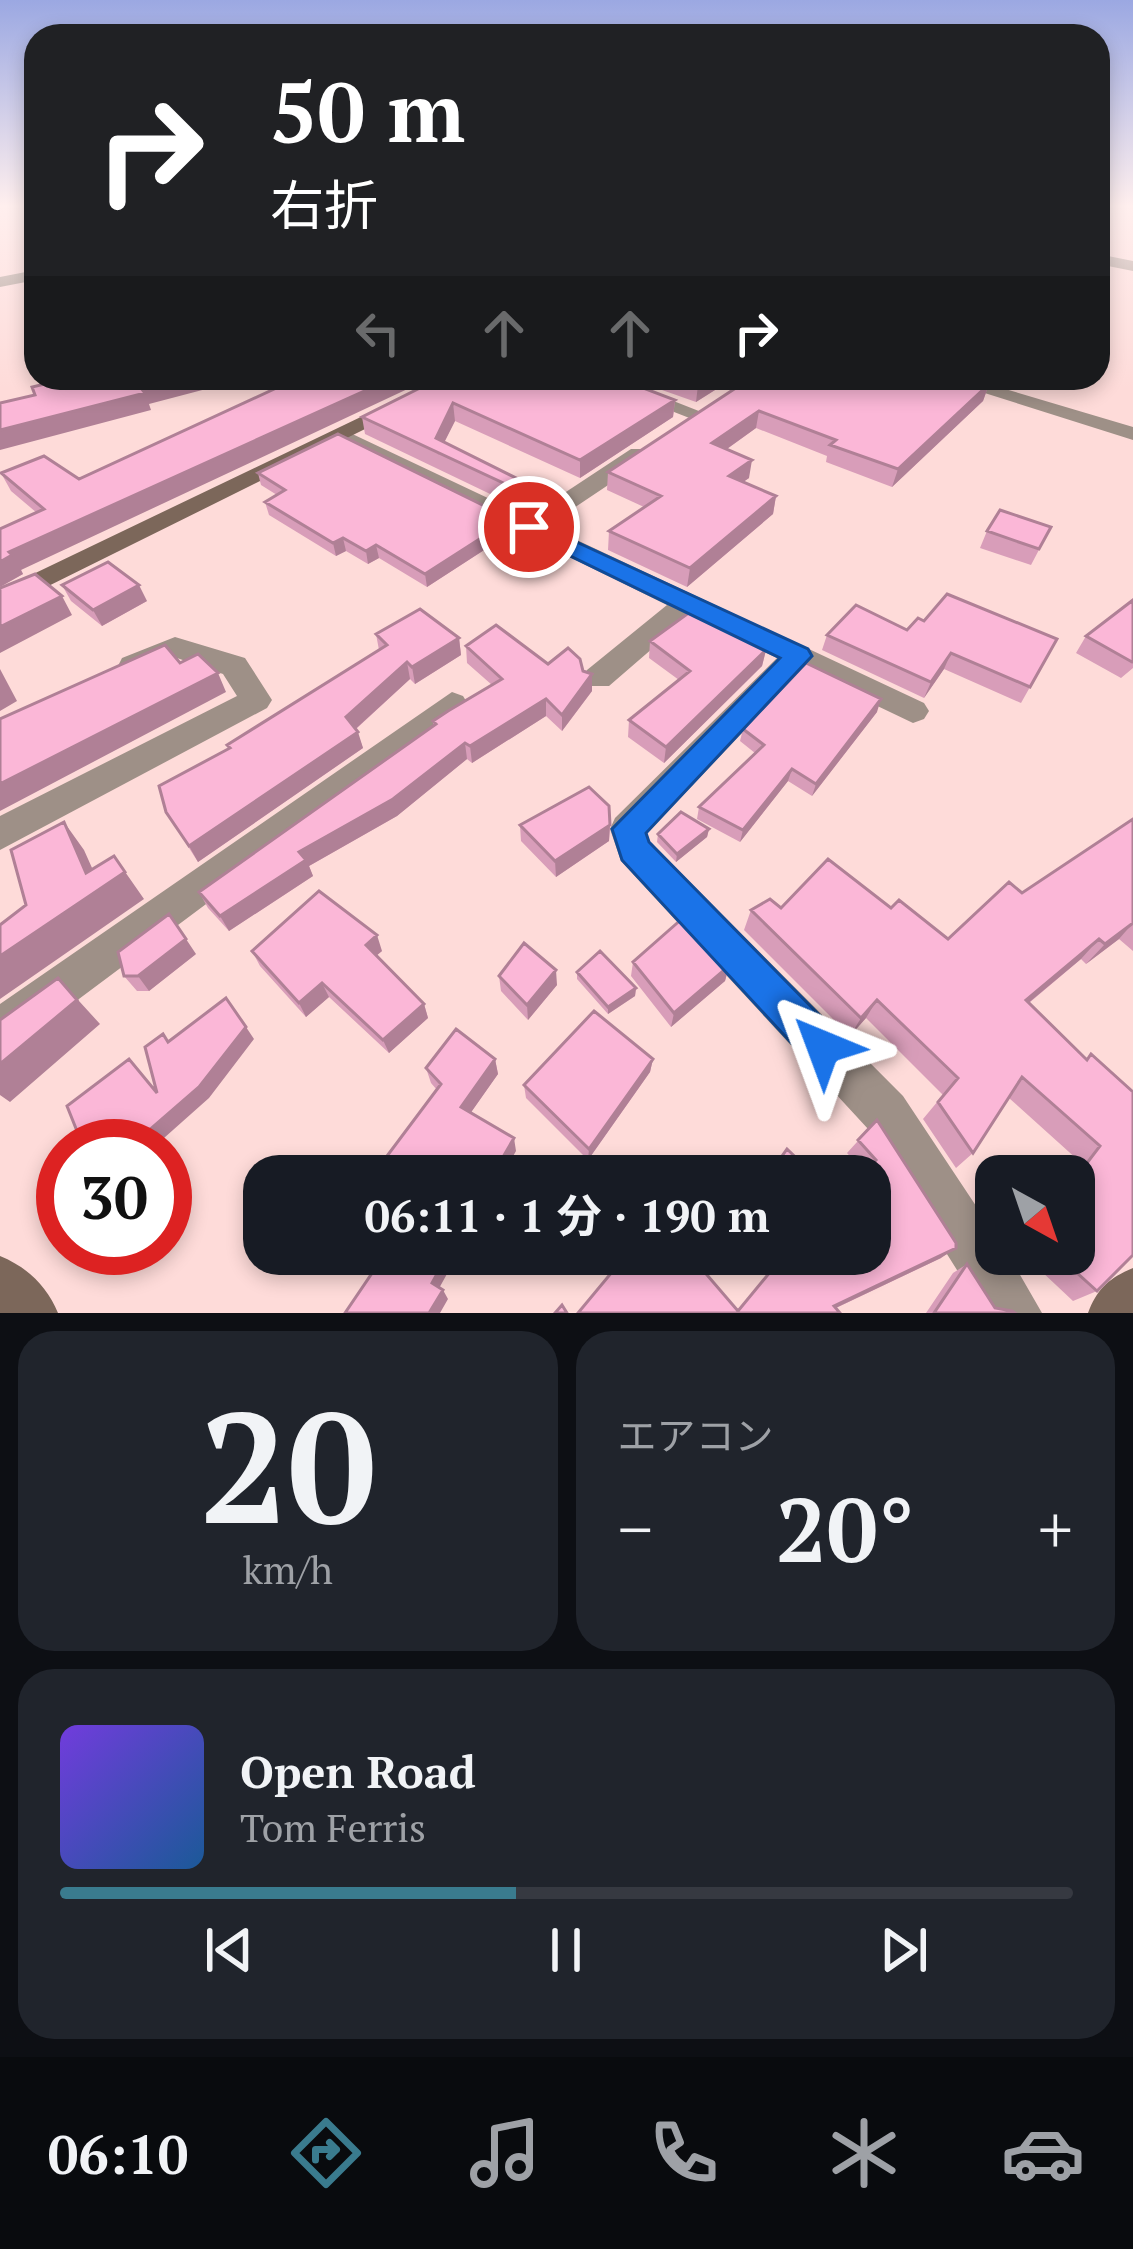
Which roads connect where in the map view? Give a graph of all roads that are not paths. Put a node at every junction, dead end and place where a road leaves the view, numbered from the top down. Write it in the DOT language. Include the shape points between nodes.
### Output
graph roads {
  1 [pos="433,390"];
  2 [pos="623,390"];
  3 [pos="987,390"];
  4 [pos="1133,434"];
  5 [pos="339,435"];
  6 [pos="529,527"];
  7 [pos="0,601"];
  8 [pos="687,603"];
  9 [pos="798,656"];
  10 [pos="598,677"];
  11 [pos="98,683"];
  12 [pos="452,704"];
  13 [pos="913,711"];
  14 [pos="0,834"];
  15 [pos="0,1030"];
  16 [pos="0,1283"];
  17 [pos="1133,1295"];
  18 [pos="31,1313"];
  19 [pos="1016,1313"];
  20 [pos="1115,1313"];
  1 -- 5 [label="street"];
  2 -- 6 [label="street" via="690,421"];
  3 -- 4 [label="street"];
  5 -- 6 [label="street"];
  5 -- 7 [label="street"];
  6 -- 8 [label="street"];
  8 -- 9 [label="street"];
  8 -- 10 [label="street"];
  9 -- 13 [label="street"];
  9 -- 19 [label="street" via="628,829 634,850 886,1113"];
  11 -- 14 [label="street" via="176,647 234,666 256,700"];
  12 -- 15 [label="street"];
  16 -- 18 [label="street"];
  17 -- 20 [label="street"];
}
